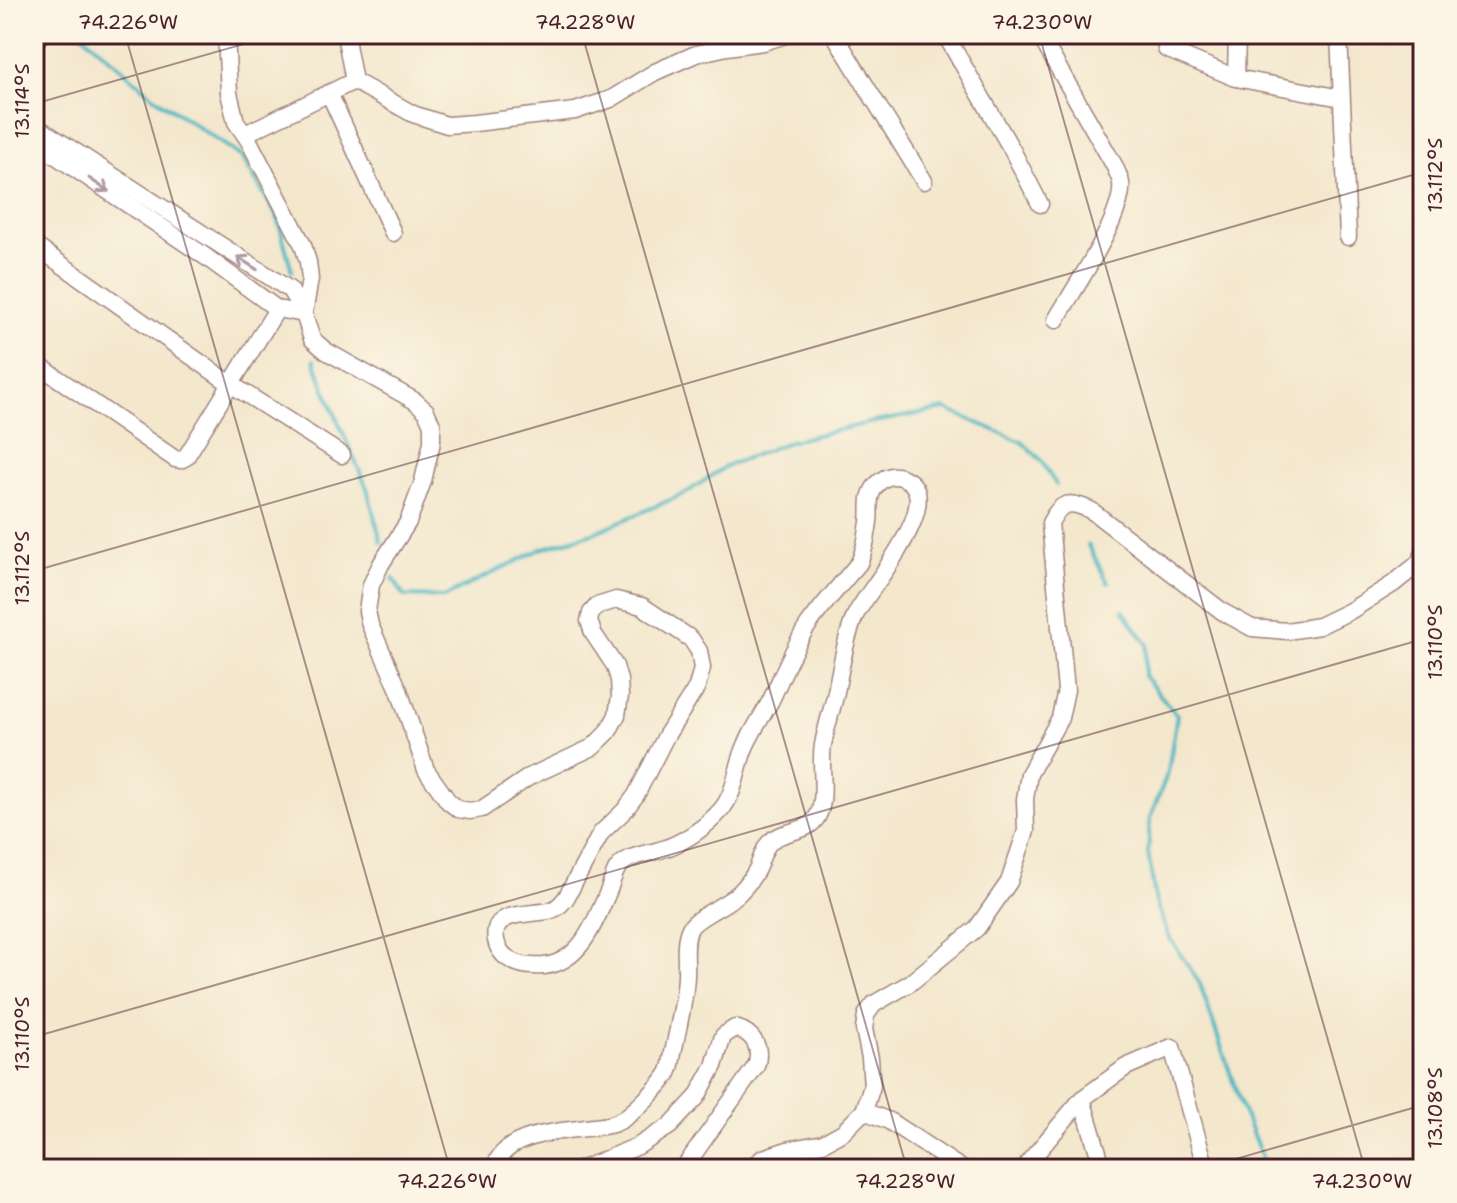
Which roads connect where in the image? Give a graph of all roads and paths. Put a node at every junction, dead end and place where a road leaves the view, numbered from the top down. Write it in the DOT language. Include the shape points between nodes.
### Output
graph roads {
  1 [pos="41,34"];
  2 [pos="226,34"];
  3 [pos="345,34"];
  4 [pos="789,34"];
  5 [pos="834,34"];
  6 [pos="945,34"];
  7 [pos="1039,34"];
  8 [pos="1237,34"];
  9 [pos="1339,34"];
  10 [pos="34,44"];
  11 [pos="1166,49"];
  12 [pos="1236,78"];
  13 [pos="354,81"];
  14 [pos="329,93"];
  15 [pos="1341,98"];
  16 [pos="34,125"];
  17 [pos="245,134"];
  18 [pos="34,141"];
  19 [pos="924,181"];
  20 [pos="1040,204"];
  21 [pos="393,233"];
  22 [pos="1348,237"];
  23 [pos="34,245"];
  24 [pos="277,309"];
  25 [pos="304,314"];
  26 [pos="1056,320"];
  27 [pos="34,362"];
  28 [pos="232,385"];
  29 [pos="342,455"];
  30 [pos="1423,555"];
  31 [pos="1082,1099"];
  32 [pos="864,1111"];
  33 [pos="1028,1163"];
  34 [pos="495,1169"];
  35 [pos="582,1169"];
  36 [pos="683,1169"];
  37 [pos="749,1169"];
  38 [pos="962,1169"];
  39 [pos="1103,1169"];
  40 [pos="1206,1169"];
  1 -- 10 [label="street"];
  2 -- 17 [label="street" via="229,93 236,122"];
  3 -- 13 [label="street"];
  4 -- 13 [label="street" via="696,54 611,99 575,111 475,123 447,125 413,114"];
  5 -- 19 [label="street"];
  6 -- 20 [label="street"];
  7 -- 26 [label="street" via="1121,182 1106,233"];
  8 -- 12 [label="street"];
  9 -- 15 [label="street"];
  11 -- 12 [label="street"];
  12 -- 15 [label="street"];
  13 -- 14 [label="street"];
  14 -- 17 [label="street"];
  14 -- 21 [label="street"];
  15 -- 22 [label="street"];
  25 -- 16 [label="street, one-way" via="290,290"];
  17 -- 25 [label="street" via="306,253 310,279"];
  18 -- 24 [label="street, one-way"];
  23 -- 28 [label="street"];
  24 -- 25 [label="street"];
  24 -- 28 [label="street"];
  25 -- 34 [label="street" via="318,346 415,401 432,425 423,481 408,522 371,585 367,611 426,770 448,801 458,809 482,809 529,777 593,747 608,732 620,696 615,666 589,621 597,606 616,600 642,606 691,639 699,651 697,687 636,795 601,833 566,898 551,910 522,913 498,924 497,946 505,958 523,966 546,966 567,958 588,934 624,862 668,848 723,808 746,743 807,627 865,551 875,487 882,479 901,477 916,492 909,533 855,617 823,745 818,816 810,825 770,842 739,893 689,929 684,998 669,1071 623,1119 516,1143 499,1157"];
  27 -- 28 [label="street" via="180,460"];
  28 -- 29 [label="street"];
  30 -- 32 [label="street" via="1393,584 1319,626 1287,631 1252,628 1223,612 1092,511 1078,504 1056,510 1050,523 1066,690 1060,718 1029,774 1026,831 1009,882 977,928 866,1015 872,1086"];
  31 -- 33 [label="street"];
  31 -- 39 [label="street"];
  31 -- 40 [label="street" via="1126,1067 1172,1047"];
  32 -- 37 [label="street" via="823,1143 763,1158"];
  32 -- 38 [label="street" via="889,1121"];
  35 -- 36 [label="street" via="670,1126 697,1097 723,1036 735,1028 745,1031 758,1048 756,1066"];
}
